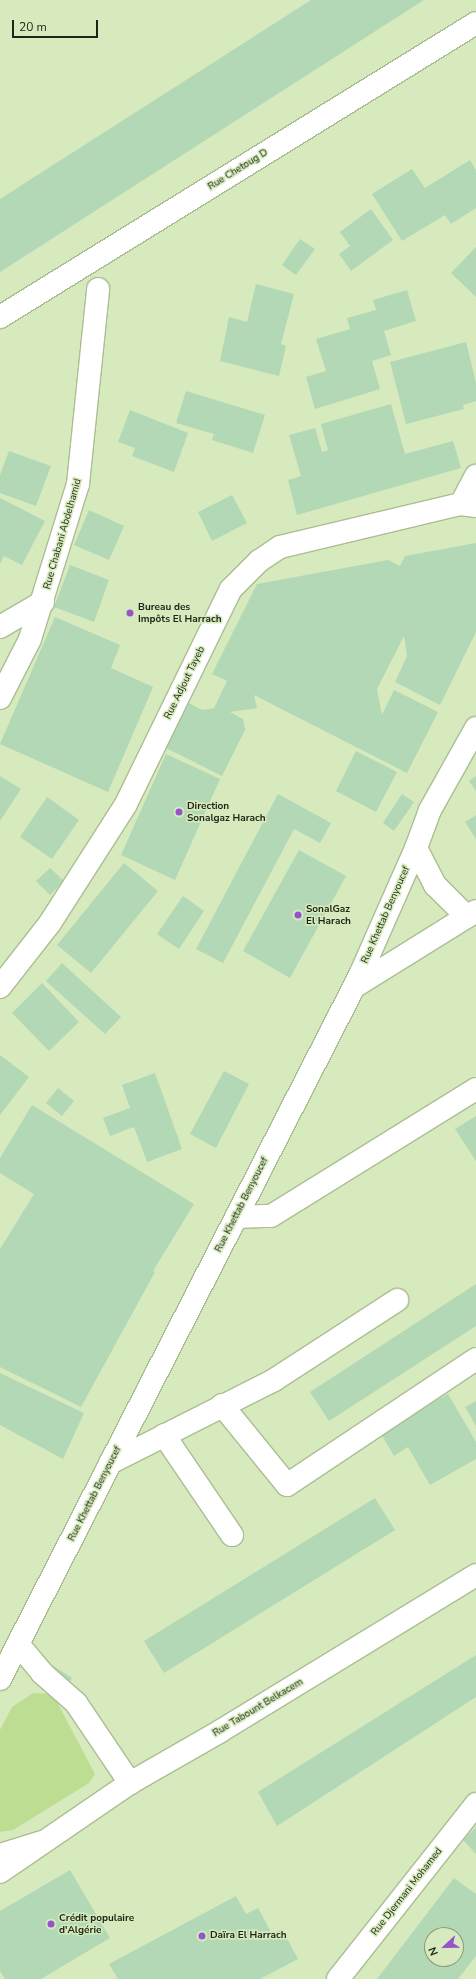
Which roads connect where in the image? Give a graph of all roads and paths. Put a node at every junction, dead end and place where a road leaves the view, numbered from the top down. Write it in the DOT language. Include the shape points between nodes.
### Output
graph roads {
  1 [pos="476,23"];
  2 [pos="98,289"];
  3 [pos="0,317"];
  4 [pos="476,476"];
  5 [pos="469,505"];
  6 [pos="43,602"];
  7 [pos="0,627"];
  8 [pos="0,698"];
  9 [pos="476,728"];
  10 [pos="416,848"];
  11 [pos="471,914"];
  12 [pos="0,987"];
  13 [pos="354,987"];
  14 [pos="476,1090"];
  15 [pos="236,1217"];
  16 [pos="397,1300"];
  17 [pos="476,1359"];
  18 [pos="222,1406"];
  19 [pos="164,1435"];
  20 [pos="110,1463"];
  21 [pos="232,1535"];
  22 [pos="476,1575"];
  23 [pos="18,1644"];
  24 [pos="0,1679"];
  25 [pos="130,1783"];
  26 [pos="476,1804"];
  27 [pos="42,1842"];
  28 [pos="0,1856"];
  29 [pos="0,1872"];
  30 [pos="338,1979"];
  1 -- 3 [label="street, Rue Chetoug D"];
  2 -- 6 [label="street, Rue Chabani Abdelhamid" via="78,484"];
  4 -- 5 [label="street"];
  5 -- 12 [label="street, Rue Adjout Tayeb" via="280,547 259,561 231,589 126,804 50,923"];
  6 -- 7 [label="street"];
  6 -- 8 [label="street, Rue Chabani Abdelhamid" via="30,639"];
  9 -- 10 [label="street, Rue Khettab Benyoucef" via="430,810"];
  10 -- 11 [label="street" via="435,885"];
  10 -- 13 [label="street, Rue Khettab Benyoucef"];
  11 -- 13 [label="street"];
  13 -- 15 [label="street, Rue Khettab Benyoucef"];
  14 -- 15 [label="street" via="270,1216"];
  15 -- 20 [label="street, Rue Khettab Benyoucef"];
  16 -- 18 [label="street" via="274,1380"];
  17 -- 18 [label="street" via="287,1485"];
  18 -- 19 [label="street"];
  19 -- 20 [label="street"];
  19 -- 21 [label="street"];
  20 -- 23 [label="street, Rue Khettab Benyoucef"];
  22 -- 25 [label="street, Rue Tabount Belkacem" via="219,1732"];
  23 -- 24 [label="street, Rue Khettab Benyoucef"];
  23 -- 25 [label="street" via="42,1673 76,1703"];
  25 -- 27 [label="street, Rue Tabount Belkacem"];
  26 -- 30 [label="street, Rue Djermani Mohamed"];
  27 -- 28 [label="street"];
  27 -- 29 [label="street"];
}
